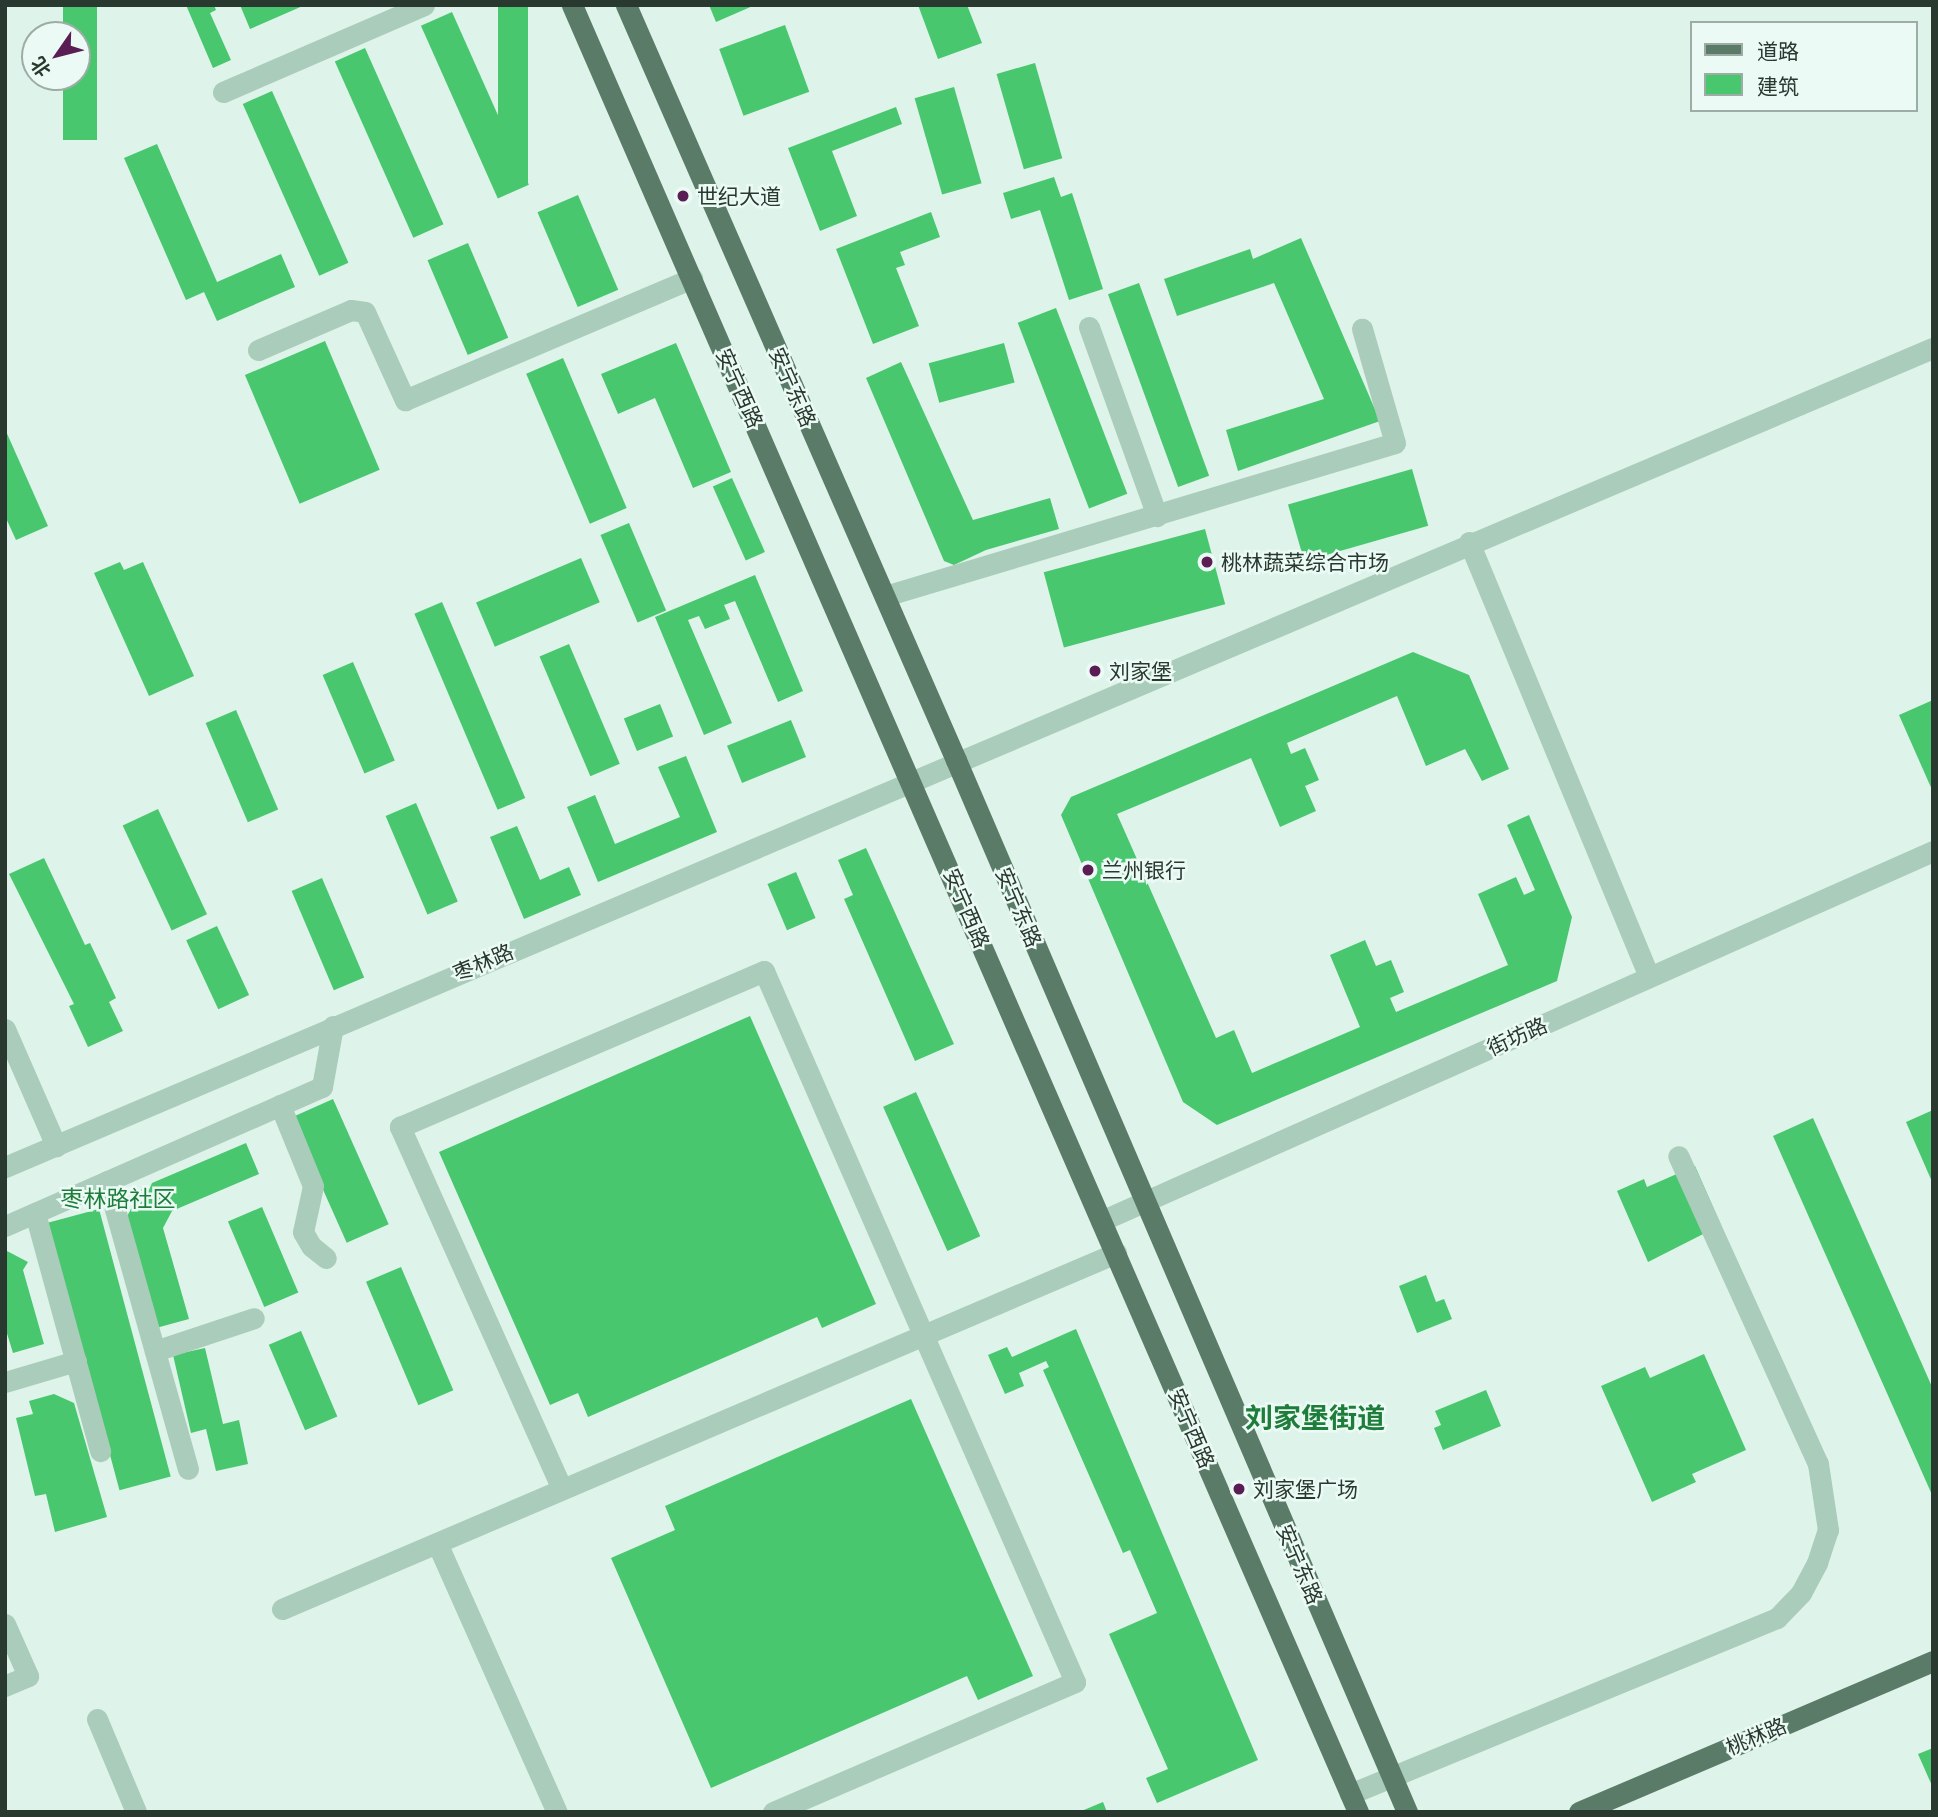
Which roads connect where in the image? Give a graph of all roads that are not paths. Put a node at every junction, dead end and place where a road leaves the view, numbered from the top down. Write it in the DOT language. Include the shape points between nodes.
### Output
graph roads {
  1 [pos="424,5"];
  2 [pos="572,5"];
  3 [pos="626,5"];
  4 [pos="223,92"];
  5 [pos="692,278"];
  6 [pos="1089,327"];
  7 [pos="1362,329"];
  8 [pos="1933,348"];
  9 [pos="258,350"];
  10 [pos="1157,516"];
  11 [pos="1469,542"];
  12 [pos="885,596"];
  13 [pos="956,760"];
  14 [pos="911,779"];
  15 [pos="1933,851"];
  16 [pos="1649,976"];
  17 [pos="333,1026"];
  18 [pos="5,1028"];
  19 [pos="281,1105"];
  20 [pos="56,1146"];
  21 [pos="1678,1156"];
  22 [pos="5,1167"];
  23 [pos="107,1181"];
  24 [pos="1144,1202"];
  25 [pos="34,1213"];
  26 [pos="1101,1221"];
  27 [pos="5,1226"];
  28 [pos="1116,1253"];
  29 [pos="326,1258"];
  30 [pos="254,1318"];
  31 [pos="923,1335"];
  32 [pos="155,1351"];
  33 [pos="76,1361"];
  34 [pos="5,1381"];
  35 [pos="100,1451"];
  36 [pos="188,1469"];
  37 [pos="562,1489"];
  38 [pos="437,1543"];
  39 [pos="282,1609"];
  40 [pos="5,1624"];
  41 [pos="1933,1661"];
  42 [pos="5,1686"];
  43 [pos="97,1719"];
  44 [pos="1391,1776"];
  45 [pos="1354,1803"];
  46 [pos="136,1812"];
  47 [pos="557,1812"];
  48 [pos="773,1812"];
  49 [pos="1407,1812"];
  50 [pos="1579,1812"];
  1 -- 4 [label="street"];
  2 -- 5 [label="main road, 安宁西路"];
  3 -- 12 [label="main road, 安宁东路"];
  5 -- 9 [label="street" via="405,400 365,312 351,310"];
  5 -- 14 [label="main road, 安宁西路"];
  6 -- 10 [label="street"];
  7 -- 10 [label="street" via="1395,443"];
  8 -- 11 [label="street, 枣林路"];
  10 -- 12 [label="street"];
  11 -- 13 [label="street, 枣林路"];
  11 -- 16 [label="street"];
  12 -- 13 [label="main road, 安宁东路"];
  13 -- 14 [label="street, 枣林路"];
  13 -- 24 [label="main road, 安宁东路"];
  14 -- 17 [label="street, 枣林路"];
  14 -- 26 [label="main road, 安宁西路"];
  15 -- 16 [label="street, 街坊路"];
  16 -- 24 [label="street, 街坊路"];
  17 -- 19 [label="street" via="322,1087"];
  17 -- 20 [label="street, 枣林路"];
  18 -- 20 [label="street"];
  19 -- 23 [label="street"];
  19 -- 29 [label="street" via="313,1186 305,1205 303,1232"];
  20 -- 22 [label="street, 枣林路"];
  21 -- 44 [label="street" via="1818,1464 1828,1530 1817,1563 1801,1593 1777,1618"];
  23 -- 25 [label="street"];
  23 -- 32 [label="street"];
  24 -- 26 [label="street, 街坊路"];
  24 -- 44 [label="main road, 安宁东路"];
  25 -- 27 [label="street"];
  25 -- 33 [label="street"];
  26 -- 28 [label="main road, 安宁西路"];
  28 -- 31 [label="street"];
  28 -- 45 [label="main road, 安宁西路"];
  30 -- 32 [label="street"];
  31 -- 37 [label="street"];
  31 -- 37 [label="street" via="764,971 400,1127"];
  31 -- 48 [label="street" via="1075,1682"];
  32 -- 36 [label="street"];
  33 -- 34 [label="street"];
  33 -- 35 [label="street"];
  37 -- 38 [label="street"];
  38 -- 39 [label="street"];
  38 -- 47 [label="street"];
  40 -- 42 [label="street" via="28,1676"];
  41 -- 50 [label="main road, 桃林路"];
  43 -- 46 [label="street"];
  44 -- 45 [label="street"];
  44 -- 49 [label="main road, 安宁东路"];
}
